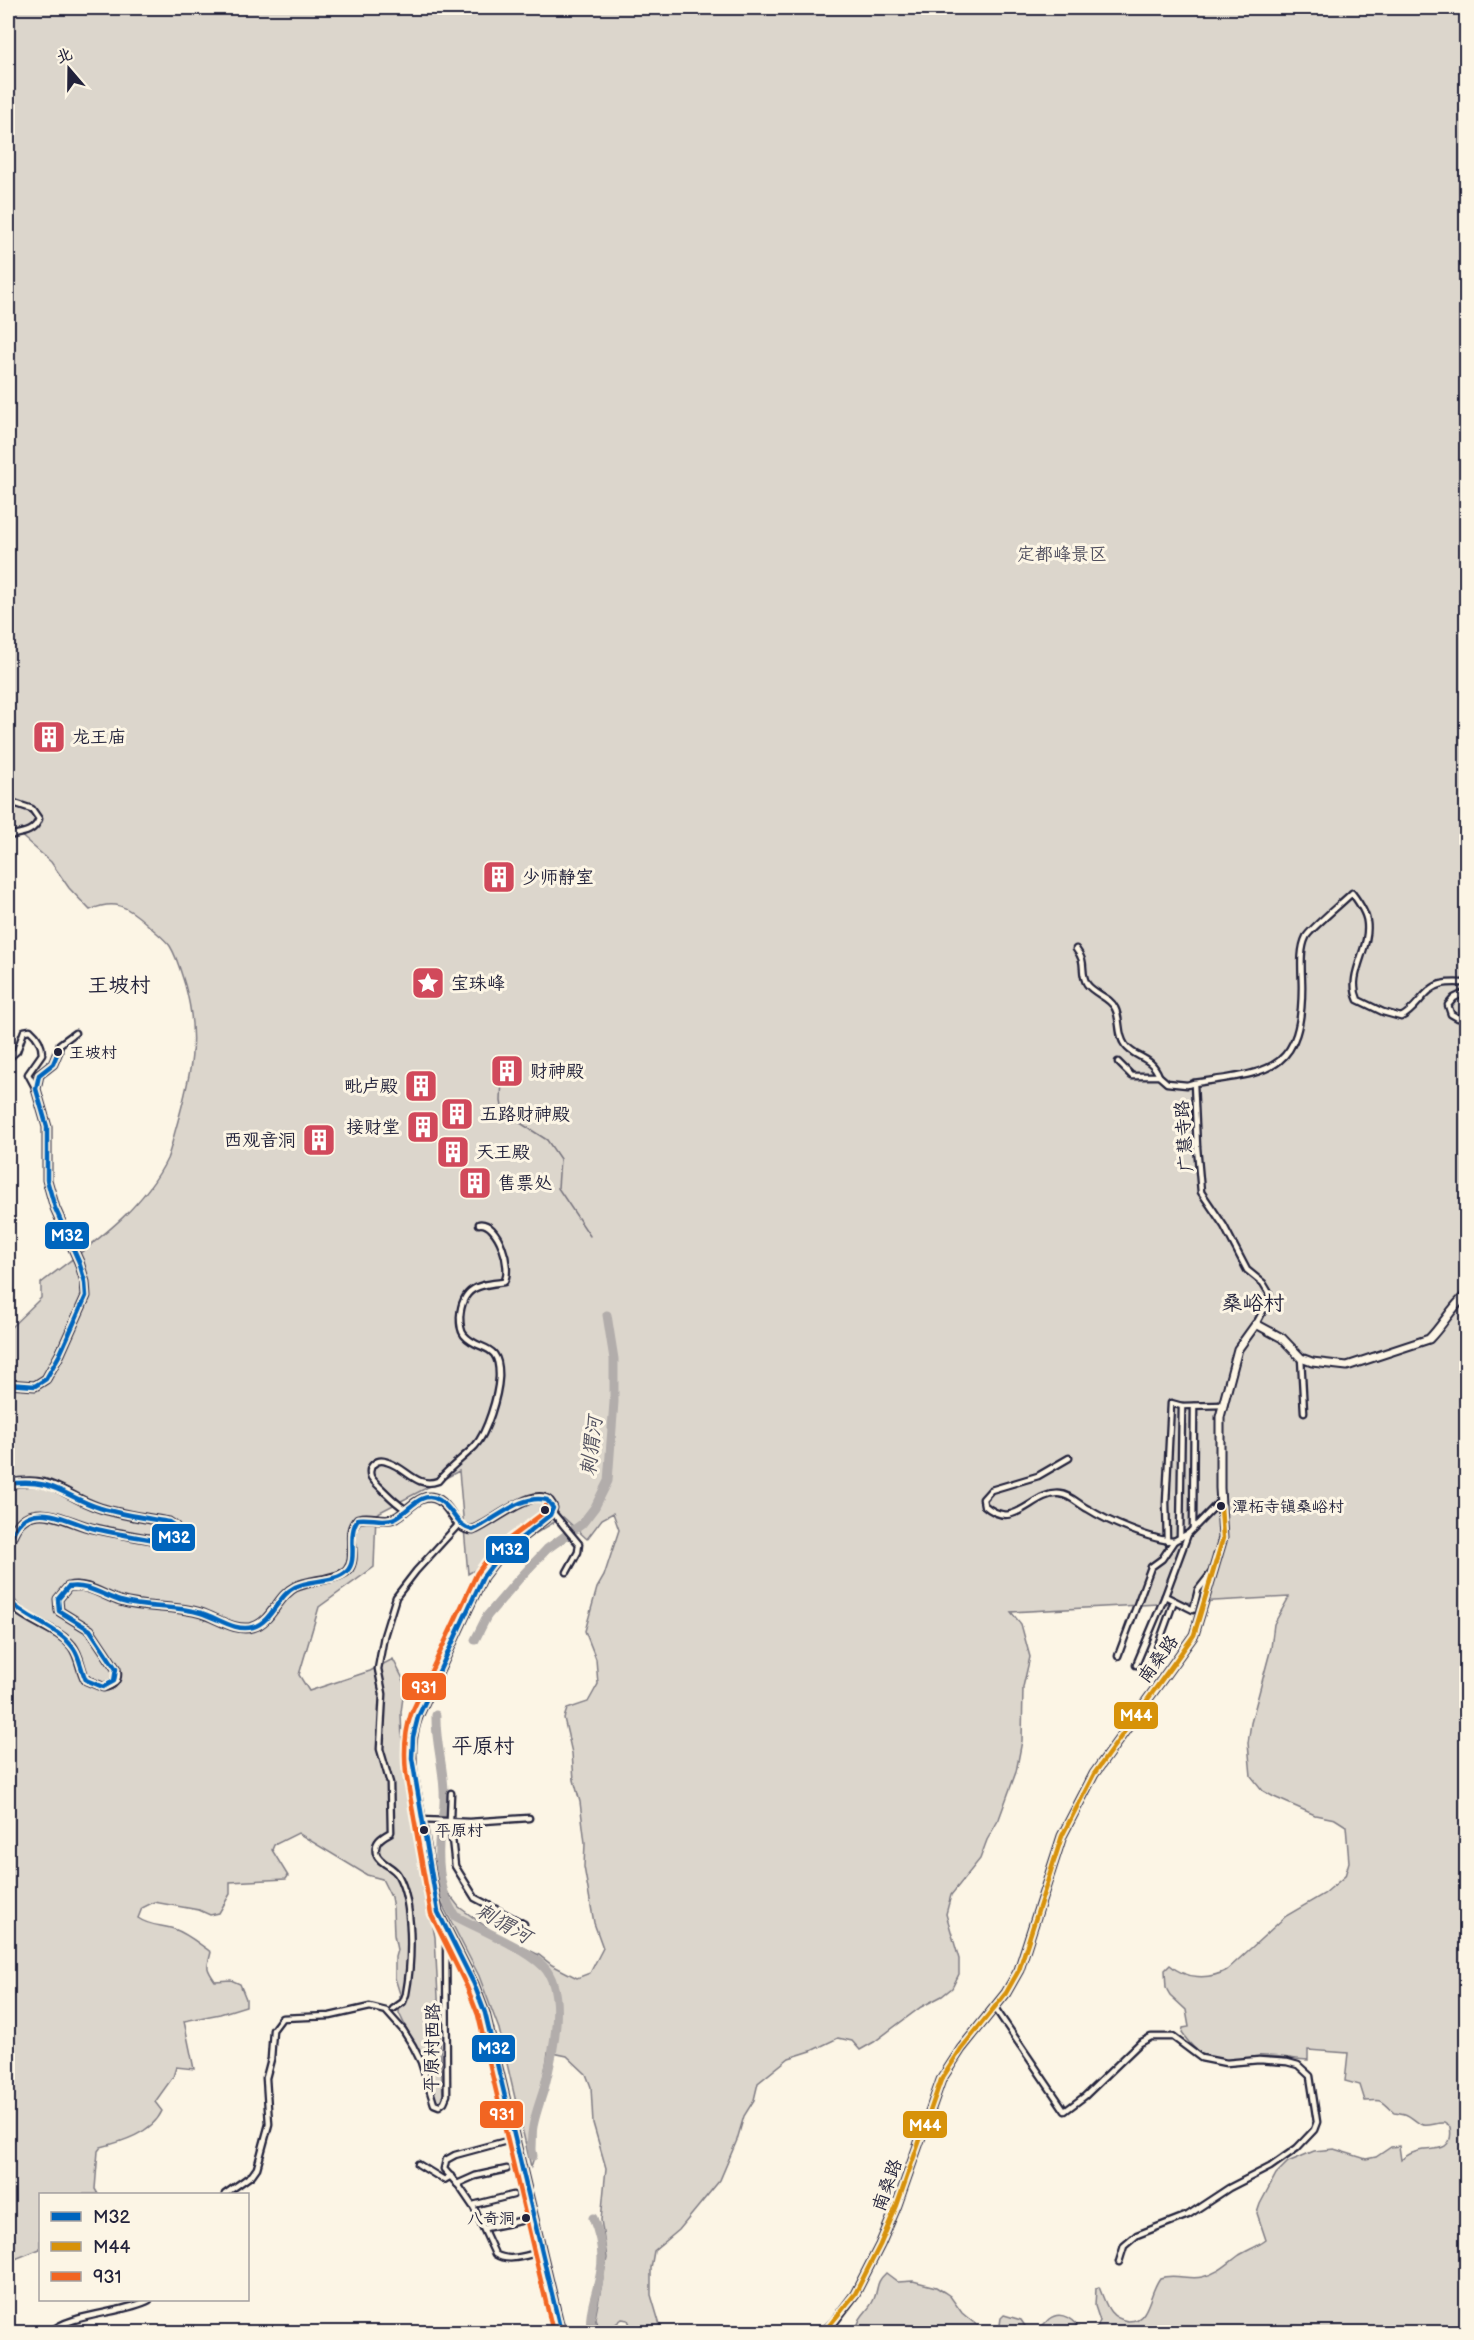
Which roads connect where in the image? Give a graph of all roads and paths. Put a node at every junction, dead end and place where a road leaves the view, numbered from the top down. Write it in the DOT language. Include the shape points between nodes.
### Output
graph roads {
  1 [pos="8,801"];
  2 [pos="8,836"];
  3 [pos="1076,949"];
  4 [pos="1467,983"];
  5 [pos="1467,992"];
  6 [pos="1467,1017"];
  7 [pos="75,1033"];
  8 [pos="58,1052"];
  9 [pos="8,1059"];
  10 [pos="1118,1062"];
  11 [pos="1159,1076"];
  12 [pos="1194,1083"];
  13 [pos="36,1089"];
  14 [pos="479,1224"];
  15 [pos="1467,1295"];
  16 [pos="1256,1324"];
  17 [pos="1301,1358"];
  18 [pos="8,1384"];
  19 [pos="1224,1405"];
  20 [pos="1182,1406"];
  21 [pos="1194,1406"];
  22 [pos="1304,1412"];
  23 [pos="1069,1458"];
  24 [pos="8,1484"];
  25 [pos="1221,1501"];
  26 [pos="405,1509"];
  27 [pos="554,1514"];
  28 [pos="459,1524"];
  29 [pos="1193,1528"];
  30 [pos="1188,1533"];
  31 [pos="1180,1538"];
  32 [pos="1167,1540"];
  33 [pos="1174,1541"];
  34 [pos="8,1546"];
  35 [pos="567,1572"];
  36 [pos="1212,1572"];
  37 [pos="1165,1596"];
  38 [pos="8,1600"];
  39 [pos="1174,1601"];
  40 [pos="1118,1656"];
  41 [pos="1136,1665"];
  42 [pos="1150,1667"];
  43 [pos="451,1793"];
  44 [pos="529,1818"];
  45 [pos="422,1820"];
  46 [pos="450,1820"];
  47 [pos="524,1924"];
  48 [pos="446,1932"];
  49 [pos="995,2008"];
  50 [pos="393,2009"];
  51 [pos="514,2139"];
  52 [pos="418,2164"];
  53 [pos="507,2169"];
  54 [pos="451,2176"];
  55 [pos="458,2184"];
  56 [pos="226,2193"];
  57 [pos="513,2195"];
  58 [pos="472,2205"];
  59 [pos="520,2221"];
  60 [pos="485,2228"];
  61 [pos="541,2252"];
  62 [pos="1119,2262"];
  63 [pos="147,2301"];
  64 [pos="51,2332"];
  65 [pos="561,2332"];
  66 [pos="824,2332"];
  1 -- 2 [label="street" via="32,809 39,819 29,831"];
  3 -- 11 [label="street" via="1084,961 1083,974 1089,986 1114,1006 1123,1043 1148,1059"];
  4 -- 12 [label="street, 广慧寺路" via="1443,983 1432,988 1401,1017 1358,1000 1353,987 1367,921 1352,893 1306,937 1302,1010 1283,1059 1270,1068"];
  5 -- 6 [label="street" via="1448,1005 1451,1014"];
  7 -- 8 [label="street" via="60,1044"];
  8 -- 13 [label="main road" via="53,1064 39,1075"];
  9 -- 13 [label="street" via="17,1051 24,1031 32,1032 42,1050 41,1059 28,1074"];
  10 -- 11 [label="street" via="1132,1076"];
  11 -- 12 [label="street" via="1167,1083"];
  12 -- 16 [label="street, 广慧寺路" via="1201,1192 1247,1270 1269,1293"];
  13 -- 18 [label="main road" via="46,1127 49,1190 79,1262 86,1296 46,1379 35,1386"];
  14 -- 26 [label="street" via="491,1226 498,1238 508,1276 504,1282 477,1286 468,1292 463,1299 461,1331 493,1353 499,1364 496,1397 480,1440 438,1481 423,1482 387,1462 373,1464 372,1479"];
  15 -- 17 [label="main road" via="1452,1308 1438,1330 1418,1344 1347,1366"];
  16 -- 17 [label="main road" via="1282,1338"];
  16 -- 19 [label="main road, 南桑路" via="1238,1349"];
  17 -- 22 [label="street"];
  19 -- 21 [label="street"];
  19 -- 25 [label="main road, 南桑路" via="1220,1417"];
  20 -- 21 [label="street"];
  20 -- 31 [label="street"];
  20 -- 32 [label="street" via="1171,1402"];
  21 -- 29 [label="street"];
  23 -- 32 [label="street" via="1038,1476 991,1490 983,1499 984,1505 992,1512 1017,1514 1048,1496 1062,1494 1099,1515"];
  24 -- 34 [label="main road" via="48,1483 97,1507 169,1522 177,1532 172,1540 161,1541 43,1513 23,1520"];
  25 -- 29 [label="street"];
  25 -- 36 [label="main road, 南桑路" via="1223,1538"];
  26 -- 28 [label="main road" via="421,1500 436,1499"];
  26 -- 38 [label="main road" via="387,1520 358,1519 351,1532 351,1562 347,1571 290,1590 253,1627 232,1626 198,1612 122,1602 82,1586 65,1589 58,1599 59,1611 90,1630 116,1669 115,1680 103,1687 86,1680 76,1651 67,1641 26,1618"];
  27 -- 35 [label="street" via="579,1544"];
  28 -- 45 [label="main road" via="465,1529 477,1529 535,1497 548,1500 553,1508 547,1519 499,1556 483,1577 418,1717 411,1758"];
  28 -- 50 [label="street" via="396,1597 378,1669 383,1694 380,1749 390,1783 391,1832 380,1838 376,1852 398,1875 411,1924 406,1994"];
  29 -- 30 [label="street"];
  30 -- 31 [label="street"];
  30 -- 37 [label="street"];
  31 -- 33 [label="street"];
  32 -- 33 [label="street"];
  33 -- 40 [label="street" via="1151,1567"];
  36 -- 39 [label="street" via="1198,1590 1193,1610"];
  36 -- 49 [label="main road, 南桑路" via="1189,1644 1111,1748 1062,1836 1019,1970"];
  37 -- 39 [label="street"];
  37 -- 41 [label="street"];
  39 -- 42 [label="street"];
  43 -- 46 [label="street"];
  44 -- 46 [label="street"];
  45 -- 46 [label="street"];
  45 -- 48 [label="main road" via="435,1902"];
  46 -- 47 [label="street" via="454,1866 475,1898"];
  48 -- 51 [label="main road" via="481,2000"];
  48 -- 56 [label="street, 平原村西路" via="448,2045 444,2102 434,2104 413,2046 386,2012 370,2007 330,2016 282,2018 273,2030 266,2078 269,2124 257,2168"];
  49 -- 62 [label="street" via="1065,2111 1151,2037 1173,2037 1201,2058 1226,2063 1287,2062 1298,2065 1310,2076 1317,2122 1298,2148 1188,2215 1137,2235 1124,2246"];
  49 -- 66 [label="main road, 南桑路" via="940,2080 880,2244 855,2294"];
  51 -- 54 [label="street" via="455,2155 443,2165"];
  51 -- 61 [label="main road"];
  52 -- 54 [label="street" via="444,2180"];
  53 -- 55 [label="street"];
  54 -- 55 [label="street"];
  55 -- 58 [label="street"];
  57 -- 58 [label="street"];
  58 -- 60 [label="street"];
  59 -- 60 [label="street"];
  60 -- 61 [label="street" via="495,2254 502,2258"];
  61 -- 65 [label="main road"];
  63 -- 64 [label="street" via="72,2322"];
}
